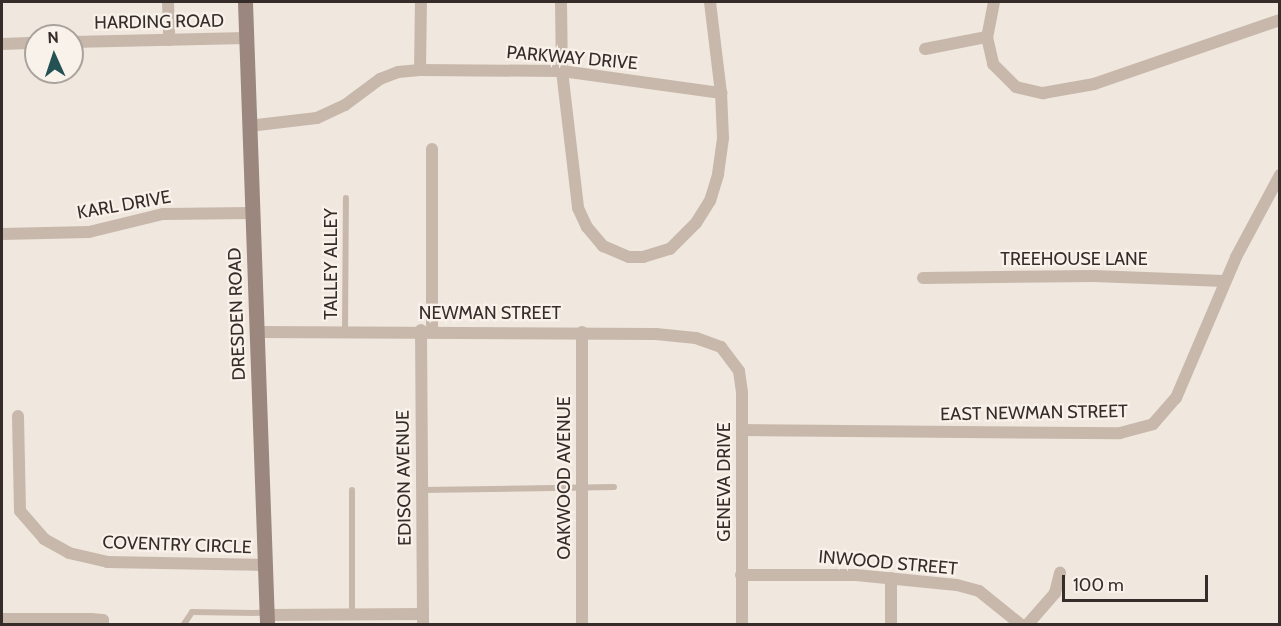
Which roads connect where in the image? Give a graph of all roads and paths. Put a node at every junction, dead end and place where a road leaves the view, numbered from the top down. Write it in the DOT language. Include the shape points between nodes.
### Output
graph roads {
  1 [pos="168,2"];
  2 [pos="245,2"];
  3 [pos="421,2"];
  4 [pos="561,2"];
  5 [pos="710,2"];
  6 [pos="994,2"];
  7 [pos="1280,20"];
  8 [pos="987,37"];
  9 [pos="246,38"];
  10 [pos="169,39"];
  11 [pos="84,42"];
  12 [pos="24,43"];
  13 [pos="2,44"];
  14 [pos="926,49"];
  15 [pos="420,70"];
  16 [pos="562,71"];
  17 [pos="721,93"];
  18 [pos="249,126"];
  19 [pos="432,149"];
  20 [pos="1280,175"];
  21 [pos="346,198"];
  22 [pos="252,213"];
  23 [pos="2,234"];
  24 [pos="923,278"];
  25 [pos="1224,281"];
  26 [pos="426,330"];
  27 [pos="345,331"];
  28 [pos="257,332"];
  29 [pos="582,332"];
  30 [pos="721,347"];
  31 [pos="18,416"];
  32 [pos="742,430"];
  33 [pos="583,486"];
  34 [pos="614,487"];
  35 [pos="352,490"];
  36 [pos="423,490"];
  37 [pos="265,566"];
  38 [pos="1060,573"];
  39 [pos="741,575"];
  40 [pos="891,578"];
  41 [pos="352,615"];
  42 [pos="266,617"];
  43 [pos="2,619"];
  44 [pos="423,619"];
  45 [pos="103,622"];
  46 [pos="184,624"];
  47 [pos="582,624"];
  48 [pos="741,624"];
  49 [pos="891,624"];
  50 [pos="1020,624"];
  51 [pos="1028,624"];
  1 -- 10 [label="street"];
  2 -- 9 [label="street, DRESDEN ROAD"];
  3 -- 15 [label="street"];
  4 -- 16 [label="street"];
  5 -- 17 [label="street"];
  6 -- 8 [label="street"];
  7 -- 8 [label="street" via="1095,84 1055,92 1029,91 1006,81 993,64"];
  8 -- 14 [label="street"];
  9 -- 10 [label="street, HARDING ROAD"];
  9 -- 18 [label="street, DRESDEN ROAD"];
  10 -- 11 [label="street, HARDING ROAD"];
  12 -- 13 [label="street"];
  15 -- 16 [label="street, PARKWAY DRIVE"];
  15 -- 18 [label="street, PARKWAY DRIVE" via="398,72 380,80 345,105 317,118"];
  16 -- 17 [label="street, PARKWAY DRIVE"];
  16 -- 17 [label="street" via="572,185 581,219 603,246 629,257 656,255 669,249 696,223 710,201 723,138"];
  18 -- 22 [label="street, DRESDEN ROAD"];
  19 -- 26 [label="street, EDISON AVENUE"];
  20 -- 25 [label="street, EAST NEWMAN STREET"];
  21 -- 27 [label="lane, TALLEY ALLEY"];
  22 -- 23 [label="street, KARL DRIVE" via="163,214 89,232"];
  22 -- 28 [label="street, DRESDEN ROAD"];
  24 -- 25 [label="street, TREEHOUSE LANE" via="1094,276"];
  25 -- 32 [label="street, EAST NEWMAN STREET" via="1176,398 1159,420 1141,429 1073,433"];
  26 -- 27 [label="street, NEWMAN STREET"];
  26 -- 29 [label="street, NEWMAN STREET"];
  26 -- 36 [label="street, EDISON AVENUE"];
  27 -- 28 [label="street, NEWMAN STREET"];
  28 -- 37 [label="street, DRESDEN ROAD"];
  29 -- 30 [label="street, NEWMAN STREET" via="696,338"];
  29 -- 33 [label="street, OAKWOOD AVENUE"];
  30 -- 32 [label="street, GENEVA DRIVE" via="739,371"];
  31 -- 37 [label="street, COVENTRY CIRCLE" via="20,511 44,539 69,553 107,562"];
  32 -- 39 [label="street, GENEVA DRIVE"];
  33 -- 34 [label="lane"];
  33 -- 36 [label="lane"];
  33 -- 47 [label="street, OAKWOOD AVENUE"];
  35 -- 41 [label="lane"];
  36 -- 44 [label="street, EDISON AVENUE"];
  37 -- 42 [label="street, DRESDEN ROAD"];
  38 -- 51 [label="street" via="1055,593"];
  39 -- 40 [label="street, INWOOD STREET"];
  39 -- 48 [label="street, GENEVA DRIVE"];
  40 -- 49 [label="street"];
  40 -- 50 [label="street, INWOOD STREET" via="973,589"];
  41 -- 42 [label="street"];
  41 -- 44 [label="street"];
  42 -- 46 [label="lane" via="192,612"];
  43 -- 45 [label="street"];
}
